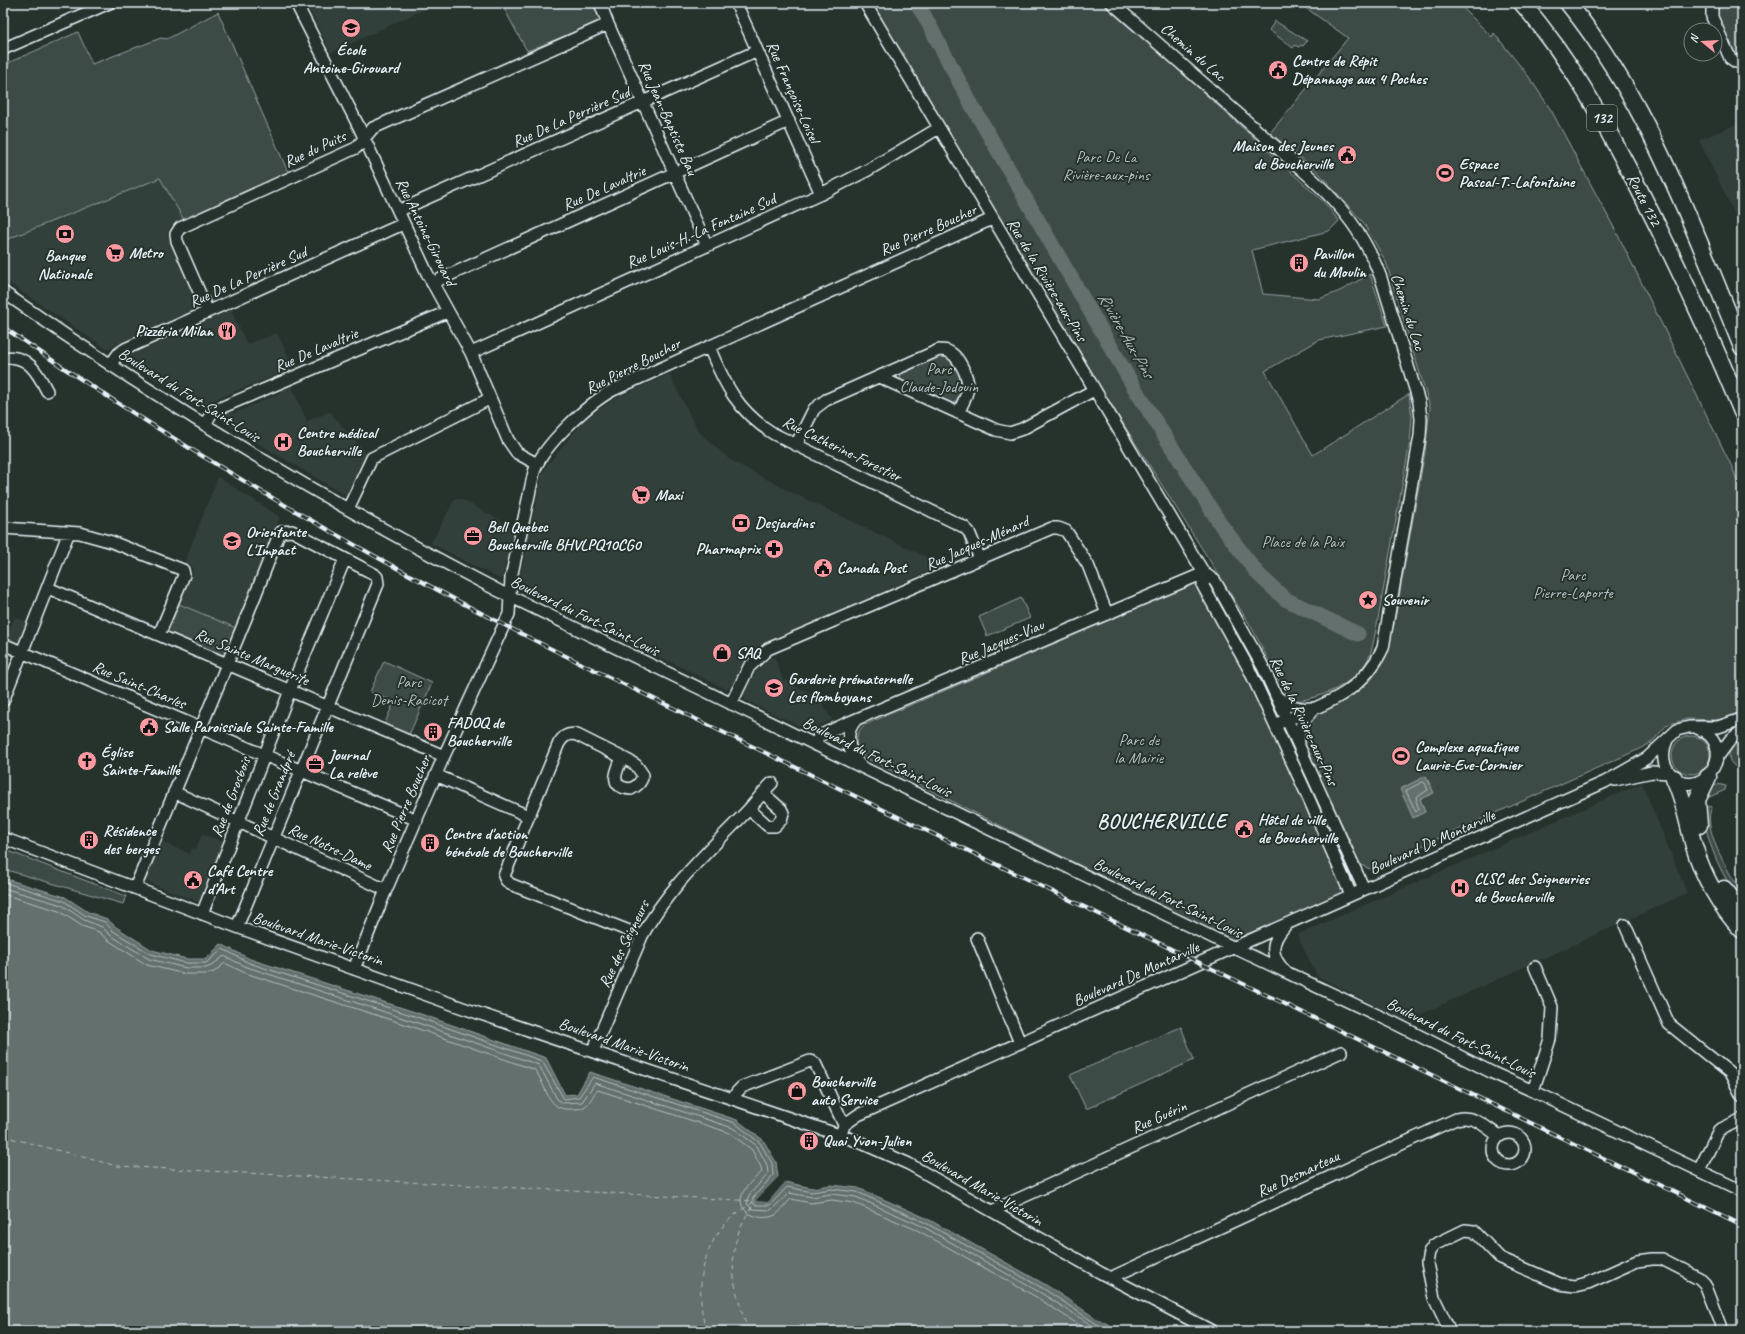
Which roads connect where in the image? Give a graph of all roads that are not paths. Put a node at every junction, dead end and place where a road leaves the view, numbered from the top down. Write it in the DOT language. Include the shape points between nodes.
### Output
graph roads {
  1 [pos="109,3"];
  2 [pos="296,3"];
  3 [pos="600,3"];
  4 [pos="736,3"];
  5 [pos="865,3"];
  6 [pos="1112,3"];
  7 [pos="1522,3"];
  8 [pos="1568,3"];
  9 [pos="1714,3"];
  10 [pos="608,24"];
  11 [pos="3,49"];
  12 [pos="757,51"];
  13 [pos="1742,62"];
  14 [pos="643,103"];
  15 [pos="789,121"];
  16 [pos="939,128"];
  17 [pos="364,139"];
  18 [pos="675,173"];
  19 [pos="822,194"];
  20 [pos="398,211"];
  21 [pos="992,219"];
  22 [pos="403,224"];
  23 [pos="707,246"];
  24 [pos="432,283"];
  25 [pos="3,292"];
  26 [pos="208,312"];
  27 [pos="447,312"];
  28 [pos="709,347"];
  29 [pos="1742,348"];
  30 [pos="471,353"];
  31 [pos="3,358"];
  32 [pos="110,365"];
  33 [pos="879,377"];
  34 [pos="1094,390"];
  35 [pos="47,391"];
  36 [pos="489,399"];
  37 [pos="1742,412"];
  38 [pos="958,413"];
  39 [pos="205,425"];
  40 [pos="796,445"];
  41 [pos="537,464"];
  42 [pos="348,510"];
  43 [pos="3,528"];
  44 [pos="69,532"];
  45 [pos="344,559"];
  46 [pos="980,559"];
  47 [pos="1204,573"];
  48 [pos="48,588"];
  49 [pos="510,597"];
  50 [pos="1107,614"];
  51 [pos="159,635"];
  52 [pos="3,644"];
  53 [pos="22,652"];
  54 [pos="227,664"];
  55 [pos="6,687"];
  56 [pos="291,691"];
  57 [pos="1277,696"];
  58 [pos="3,701"];
  59 [pos="731,704"];
  60 [pos="326,707"];
  61 [pos="1317,707"];
  62 [pos="1742,719"];
  63 [pos="856,720"];
  64 [pos="1287,720"];
  65 [pos="1275,725"];
  66 [pos="201,728"];
  67 [pos="1697,728"];
  68 [pos="1742,731"];
  69 [pos="1668,737"];
  70 [pos="815,746"];
  71 [pos="1300,750"];
  72 [pos="265,755"];
  73 [pos="1719,755"];
  74 [pos="444,756"];
  75 [pos="622,758"];
  76 [pos="864,769"];
  77 [pos="301,771"];
  78 [pos="436,775"];
  79 [pos="1672,776"];
  80 [pos="1708,777"];
  81 [pos="1605,782"];
  82 [pos="772,783"];
  83 [pos="174,792"];
  84 [pos="763,793"];
  85 [pos="749,809"];
  86 [pos="528,816"];
  87 [pos="417,820"];
  88 [pos="239,822"];
  89 [pos="3,838"];
  90 [pos="273,838"];
  91 [pos="135,888"];
  92 [pos="1364,889"];
  93 [pos="386,890"];
  94 [pos="1350,895"];
  95 [pos="1742,911"];
  96 [pos="202,914"];
  97 [pos="1287,924"];
  98 [pos="1625,925"];
  99 [pos="237,927"];
  100 [pos="1742,930"];
  101 [pos="642,936"];
  102 [pos="977,938"];
  103 [pos="1234,948"];
  104 [pos="1535,967"];
  105 [pos="354,969"];
  106 [pos="1288,974"];
  107 [pos="1020,1043"];
  108 [pos="593,1051"];
  109 [pos="1341,1052"];
  110 [pos="1533,1091"];
  111 [pos="1742,1096"];
  112 [pos="733,1099"];
  113 [pos="1742,1119"];
  114 [pos="842,1130"];
  115 [pos="1499,1136"];
  116 [pos="1699,1170"];
  117 [pos="1742,1191"];
  118 [pos="992,1211"];
  119 [pos="1110,1278"];
  120 [pos="1212,1331"];
  121 [pos="1450,1331"];
  122 [pos="1720,1331"];
  1 -- 11 [label="street"];
  2 -- 17 [label="street, Rue Antoine-Girouard"];
  3 -- 10 [label="street, Rue Jean-Baptiste Bau"];
  4 -- 12 [label="street, Rue Françoise-Loisel"];
  5 -- 16 [label="street, Rue de la Rivière-aux-Pins"];
  6 -- 61 [label="street, Chemin du Lac" via="1308,175 1352,222 1370,252 1381,278 1417,394 1421,409 1420,436 1383,648 1358,684 1341,696"];
  7 -- 37 [label="highway, Route 132 / 132" via="1566,59 1608,129 1681,274"];
  8 -- 29 [label="highway, Route 132 / 132" via="1608,58 1643,119 1686,211"];
  9 -- 13 [label="street" via="1712,18 1730,58"];
  10 -- 14 [label="street, Rue Jean-Baptiste Bau"];
  10 -- 17 [label="street, Rue du Puits" via="373,128"];
  12 -- 14 [label="street, Rue De La Perrière Sud"];
  12 -- 15 [label="street, Rue Françoise-Loisel"];
  14 -- 18 [label="street, Rue Jean-Baptiste Bau"];
  14 -- 20 [label="street, Rue De La Perrière Sud"];
  15 -- 18 [label="street, Rue De Lavaltrie"];
  15 -- 19 [label="street, Rue Françoise-Loisel"];
  16 -- 19 [label="street, Rue Louis-H.-La Fontaine Sud"];
  16 -- 21 [label="street, Rue de la Rivière-aux-Pins"];
  17 -- 20 [label="street, Rue Antoine-Girouard"];
  17 -- 26 [label="street, Rue du Puits" via="356,148 178,230 177,241"];
  18 -- 23 [label="street, Rue Jean-Baptiste Bau"];
  18 -- 24 [label="street, Rue De Lavaltrie"];
  19 -- 23 [label="street, Rue Louis-H.-La Fontaine Sud"];
  20 -- 22 [label="street, Rue Antoine-Girouard"];
  21 -- 28 [label="street, Rue Pierre Boucher"];
  21 -- 34 [label="street, Rue de la Rivière-aux-Pins"];
  22 -- 24 [label="street, Rue Antoine-Girouard"];
  22 -- 26 [label="street, Rue De La Perrière Sud"];
  23 -- 30 [label="street, Rue Louis-H.-La Fontaine Sud"];
  24 -- 27 [label="street, Rue Antoine-Girouard"];
  25 -- 32 [label="street, Boulevard du Fort-Saint-Louis"];
  26 -- 32 [label="street, Rue De La Perrière Sud" via="120,352"];
  27 -- 30 [label="street, Rue Antoine-Girouard"];
  27 -- 39 [label="street, Rue De Lavaltrie" via="218,408"];
  28 -- 40 [label="street, Rue Catherine-Forestier" via="725,385 738,405 765,429"];
  28 -- 41 [label="street, Rue Pierre Boucher" via="602,396 581,412"];
  30 -- 36 [label="street, Rue Antoine-Girouard"];
  31 -- 35 [label="street" via="15,357 31,365"];
  32 -- 39 [label="street, Boulevard du Fort-Saint-Louis"];
  33 -- 38 [label="street"];
  33 -- 38 [label="street" via="931,353 946,350 956,357 967,380 966,395"];
  33 -- 40 [label="street" via="819,404 810,415"];
  34 -- 38 [label="street" via="1010,433 996,430"];
  34 -- 47 [label="street, Rue de la Rivière-aux-Pins"];
  36 -- 41 [label="street, Rue Antoine-Girouard" via="512,447"];
  36 -- 42 [label="street" via="372,458"];
  39 -- 42 [label="street, Boulevard du Fort-Saint-Louis"];
  40 -- 46 [label="street, Rue Catherine-Forestier" via="964,526"];
  41 -- 49 [label="street, Rue Pierre Boucher" via="511,578"];
  42 -- 49 [label="street, Boulevard du Fort-Saint-Louis"];
  43 -- 44 [label="street"];
  44 -- 48 [label="street"];
  44 -- 51 [label="street" via="97,537 183,570 184,575"];
  45 -- 54 [label="street" via="292,531 281,532"];
  45 -- 56 [label="street, Rue de Grosbois"];
  45 -- 60 [label="street, Rue de Grandpré" via="374,574 378,584"];
  46 -- 50 [label="street, Rue Jacques-Ménard" via="1052,528 1066,531 1088,566"];
  46 -- 59 [label="street, Rue Jacques-Ménard" via="768,649 749,667"];
  47 -- 50 [label="street, Rue Jacques-Viau"];
  47 -- 57 [label="street, Rue de la Rivière-aux-Pins" via="1218,586"];
  47 -- 65 [label="street, Rue de la Rivière-aux-Pins" via="1203,586 1249,669"];
  48 -- 51 [label="street, Rue Sainte Marguerite"];
  48 -- 53 [label="street"];
  49 -- 59 [label="street, Boulevard du Fort-Saint-Louis"];
  49 -- 74 [label="street, Rue Pierre Boucher" via="509,614"];
  50 -- 63 [label="street, Rue Jacques-Viau"];
  51 -- 54 [label="street, Rue Sainte Marguerite"];
  52 -- 53 [label="street, Rue Saint-Charles"];
  53 -- 55 [label="street"];
  53 -- 66 [label="street, Rue Saint-Charles"];
  54 -- 56 [label="street, Rue Sainte Marguerite"];
  54 -- 66 [label="street"];
  55 -- 58 [label="street"];
  56 -- 60 [label="street, Rue Sainte Marguerite"];
  56 -- 72 [label="street, Rue de Grosbois"];
  57 -- 61 [label="street, Chemin du Lac" via="1286,704 1299,708"];
  57 -- 64 [label="street, Rue de la Rivière-aux-Pins"];
  59 -- 70 [label="street, Boulevard du Fort-Saint-Louis"];
  60 -- 74 [label="street, Rue Sainte Marguerite"];
  60 -- 77 [label="street, Rue de Grandpré"];
  61 -- 64 [label="street, Chemin du Lac"];
  61 -- 71 [label="street, Chemin du Lac" via="1300,728"];
  62 -- 67 [label="street, Boulevard De Montarville" via="1724,726"];
  63 -- 70 [label="street, Rue Jacques-Viau" via="820,736"];
  63 -- 76 [label="street" via="850,728 850,749 853,758"];
  64 -- 65 [label="street, Chemin du Lac"];
  64 -- 71 [label="street, Rue de la Rivière-aux-Pins"];
  65 -- 94 [label="street, Rue de la Rivière-aux-Pins"];
  66 -- 72 [label="street, Rue Saint-Charles"];
  66 -- 83 [label="street"];
  67 -- 69 [label="street, Boulevard De Montarville" via="1680,729"];
  67 -- 73 [label="street" via="1713,739"];
  68 -- 73 [label="street" via="1730,740"];
  69 -- 79 [label="street" via="1663,758"];
  69 -- 81 [label="street, Boulevard De Montarville" via="1647,758"];
  70 -- 76 [label="street, Boulevard du Fort-Saint-Louis"];
  71 -- 92 [label="street, Rue de la Rivière-aux-Pins"];
  72 -- 77 [label="street, Rue Saint-Charles"];
  72 -- 88 [label="street, Rue de Grosbois"];
  73 -- 80 [label="street" via="1717,765"];
  74 -- 78 [label="street, Rue Pierre Boucher"];
  75 -- 86 [label="street" via="578,735 568,734 560,741"];
  76 -- 103 [label="street, Boulevard du Fort-Saint-Louis"];
  77 -- 87 [label="street, Rue Saint-Charles"];
  77 -- 90 [label="street, Rue de Grandpré"];
  78 -- 86 [label="street"];
  78 -- 87 [label="street, Rue Pierre Boucher"];
  79 -- 80 [label="street, Boulevard De Montarville" via="1684,782 1694,783"];
  79 -- 81 [label="street, Boulevard De Montarville" via="1648,773"];
  79 -- 100 [label="highway" via="1683,797 1694,846 1705,874 1720,901"];
  80 -- 95 [label="highway" via="1699,793 1697,803 1703,844 1719,881"];
  81 -- 92 [label="street, Boulevard De Montarville"];
  82 -- 84 [label="street, Rue des Seigneurs"];
  83 -- 88 [label="street, Rue Notre-Dame"];
  83 -- 91 [label="street"];
  84 -- 85 [label="street, Rue des Seigneurs"];
  84 -- 85 [label="street" via="781,809 782,820 771,827"];
  85 -- 101 [label="street, Rue des Seigneurs" via="670,893"];
  86 -- 101 [label="street" via="504,876 506,880 510,884"];
  87 -- 93 [label="street, Rue Pierre Boucher"];
  88 -- 90 [label="street, Rue Notre-Dame"];
  88 -- 96 [label="street, Rue de Grosbois"];
  89 -- 91 [label="street, Boulevard Marie-Victorin"];
  90 -- 93 [label="street, Rue Notre-Dame"];
  90 -- 99 [label="street, Rue de Grandpré"];
  91 -- 96 [label="street, Boulevard Marie-Victorin"];
  92 -- 94 [label="street, Boulevard De Montarville"];
  93 -- 105 [label="street, Rue Pierre Boucher"];
  94 -- 97 [label="street, Boulevard De Montarville"];
  96 -- 99 [label="street, Boulevard Marie-Victorin"];
  97 -- 103 [label="street, Boulevard De Montarville"];
  97 -- 106 [label="street" via="1278,936 1273,950 1276,962"];
  98 -- 111 [label="street" via="1669,1024 1730,1073"];
  99 -- 105 [label="street, Boulevard Marie-Victorin"];
  101 -- 108 [label="street, Rue des Seigneurs"];
  102 -- 107 [label="street"];
  103 -- 106 [label="street, Boulevard du Fort-Saint-Louis"];
  103 -- 107 [label="street, Boulevard De Montarville"];
  104 -- 110 [label="street" via="1552,1007 1550,1039"];
  105 -- 108 [label="street, Boulevard Marie-Victorin"];
  106 -- 110 [label="street, Boulevard du Fort-Saint-Louis"];
  107 -- 114 [label="street, Boulevard De Montarville" via="858,1115"];
  108 -- 112 [label="street, Boulevard Marie-Victorin"];
  109 -- 118 [label="street, Rue Guérin"];
  110 -- 116 [label="street, Boulevard du Fort-Saint-Louis"];
  112 -- 114 [label="street, Boulevard Marie-Victorin"];
  112 -- 114 [label="street" via="742,1087 813,1061"];
  113 -- 116 [label="street" via="1720,1130"];
  114 -- 118 [label="street, Boulevard Marie-Victorin"];
  115 -- 119 [label="street, Rue Desmarteau" via="1473,1119 1456,1119"];
  116 -- 117 [label="street, Boulevard du Fort-Saint-Louis"];
  118 -- 119 [label="street, Boulevard Marie-Victorin"];
  119 -- 120 [label="street, Boulevard Marie-Victorin"];
  121 -- 122 [label="street" via="1434,1298 1427,1263 1429,1252 1434,1245 1465,1230 1474,1230 1500,1258 1560,1284 1588,1284 1637,1261 1662,1260 1699,1278 1705,1284 1721,1325"];
}
